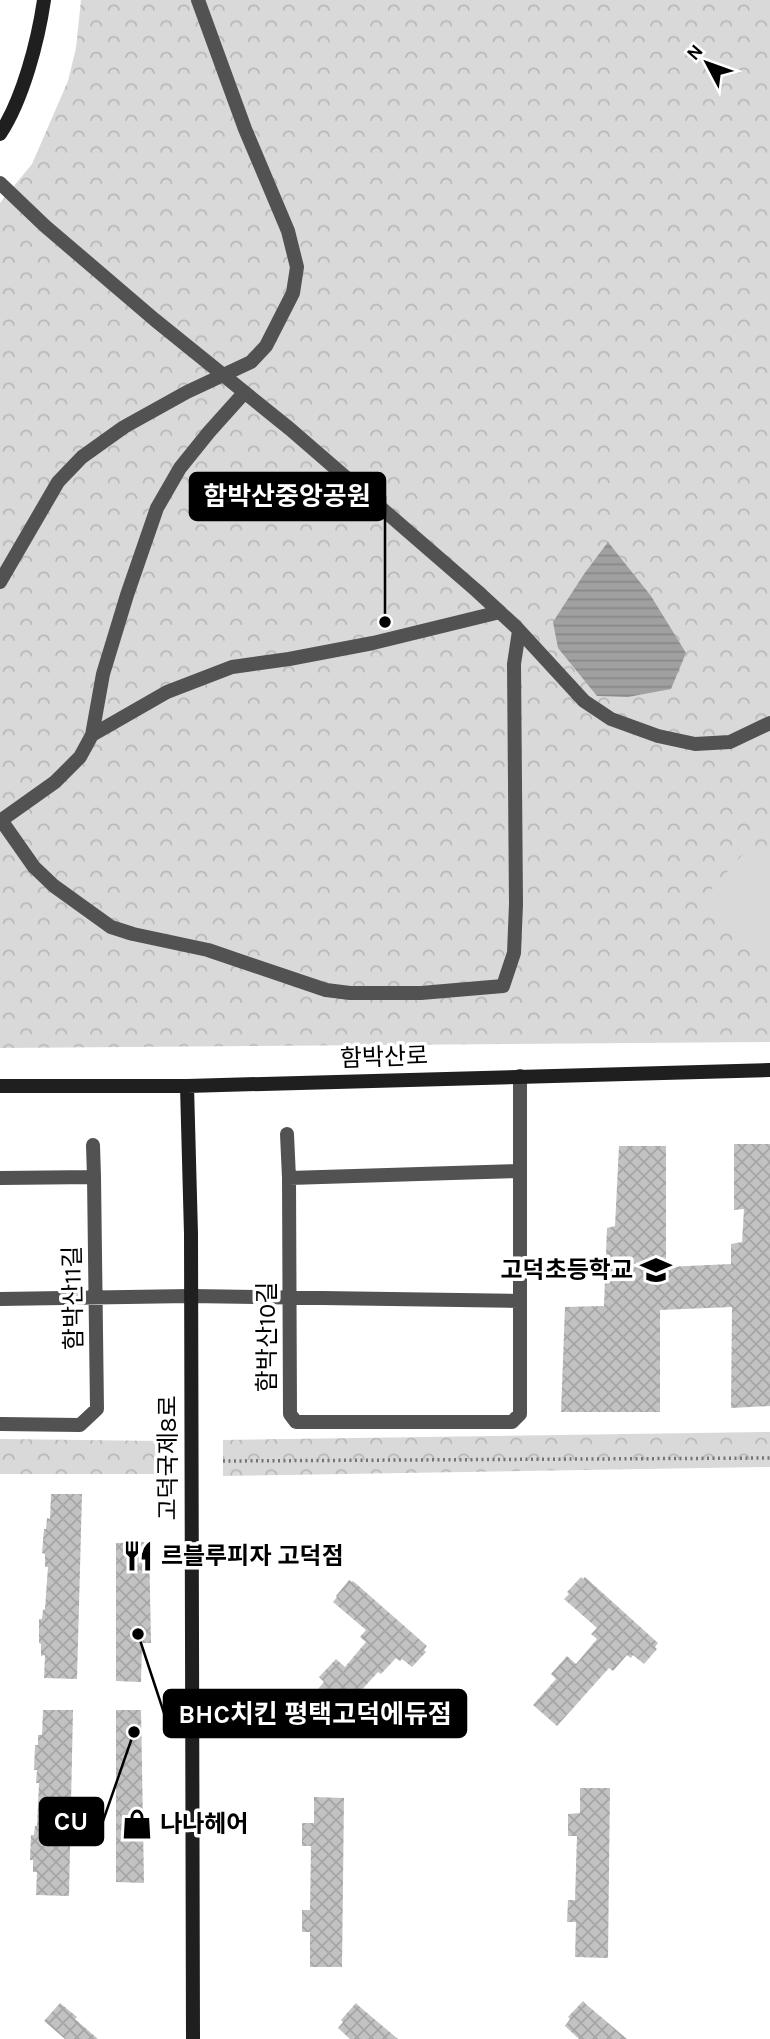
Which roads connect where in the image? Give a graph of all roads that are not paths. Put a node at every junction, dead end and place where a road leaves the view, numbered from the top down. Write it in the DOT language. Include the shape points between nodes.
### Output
graph roads {
  1 [pos="44,0"];
  2 [pos="198,0"];
  3 [pos="0,134"];
  4 [pos="0,183"];
  5 [pos="222,375"];
  6 [pos="244,393"];
  7 [pos="0,582"];
  8 [pos="500,612"];
  9 [pos="519,631"];
  10 [pos="770,723"];
  11 [pos="92,735"];
  12 [pos="1,821"];
  13 [pos="770,1070"];
  14 [pos="520,1076"];
  15 [pos="0,1086"];
  16 [pos="187,1086"];
  17 [pos="287,1134"];
  18 [pos="93,1145"];
  19 [pos="519,1171"];
  20 [pos="94,1177"];
  21 [pos="0,1178"];
  22 [pos="289,1178"];
  23 [pos="190,1296"];
  24 [pos="290,1297"];
  25 [pos="96,1298"];
  26 [pos="0,1299"];
  27 [pos="520,1301"];
  28 [pos="0,1424"];
  29 [pos="193,2039"];
  1 -- 3 [label="street" via="39,36 10,119"];
  2 -- 5 [label="street" via="245,129 289,231 297,267 293,293 266,346 251,362"];
  4 -- 5 [label="street"];
  5 -- 6 [label="street"];
  5 -- 7 [label="street" via="124,427 82,457 58,482"];
  6 -- 8 [label="street"];
  6 -- 11 [label="street" via="180,468 157,508 103,674"];
  8 -- 9 [label="street"];
  8 -- 11 [label="street" via="373,643 232,667 167,692"];
  9 -- 10 [label="street" via="583,701 611,719 695,744 730,742"];
  9 -- 12 [label="street" via="514,664 514,953 503,986 421,993 326,990 208,950 111,927 34,867"];
  11 -- 12 [label="street" via="80,757 55,782"];
  13 -- 14 [label="street, 함박산로"];
  14 -- 16 [label="street, 함박산로"];
  14 -- 19 [label="street, 함박산10길"];
  15 -- 16 [label="street, 함박산로"];
  16 -- 23 [label="street, 고덕국제8로"];
  17 -- 22 [label="street, 함박산10길"];
  18 -- 20 [label="street, 함박산11길"];
  19 -- 22 [label="street"];
  19 -- 27 [label="street, 함박산10길"];
  20 -- 21 [label="street"];
  20 -- 25 [label="street, 함박산11길"];
  22 -- 24 [label="street, 함박산10길"];
  23 -- 24 [label="street"];
  23 -- 25 [label="street"];
  23 -- 29 [label="street, 고덕국제8로"];
  24 -- 27 [label="street"];
  24 -- 27 [label="street, 함박산10길" via="290,1413 296,1422 512,1422 520,1414"];
  25 -- 26 [label="street"];
  25 -- 28 [label="street, 함박산11길" via="97,1409 80,1425"];
}
